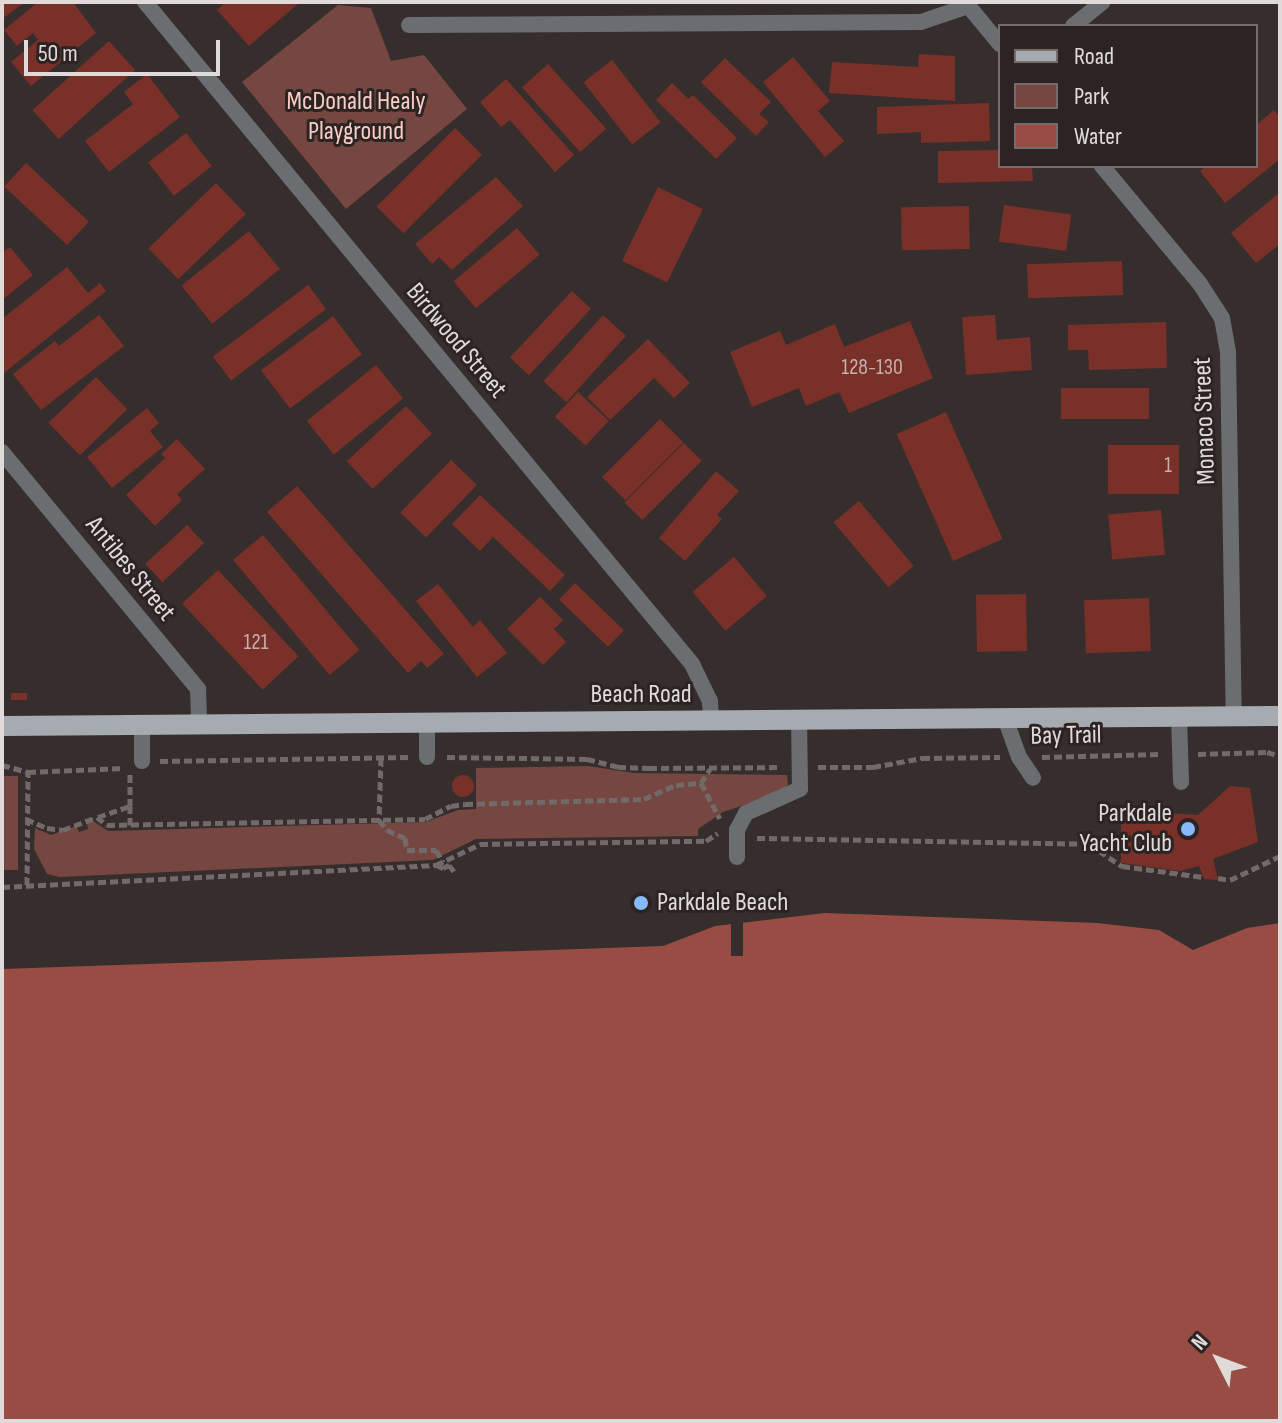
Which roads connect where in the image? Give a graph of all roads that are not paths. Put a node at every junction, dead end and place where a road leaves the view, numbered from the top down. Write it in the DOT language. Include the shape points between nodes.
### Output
graph roads {
  1 [pos="145,2"];
  2 [pos="1103,2"];
  3 [pos="966,4"];
  4 [pos="1076,24"];
  5 [pos="409,25"];
  6 [pos="998,42"];
  7 [pos="1104,168"];
  8 [pos="2,452"];
  9 [pos="1234,716"];
  10 [pos="1280,716"];
  11 [pos="1179,717"];
  12 [pos="1005,718"];
  13 [pos="799,720"];
  14 [pos="711,721"];
  15 [pos="427,723"];
  16 [pos="199,725"];
  17 [pos="2,726"];
  18 [pos="142,726"];
  19 [pos="427,757"];
  20 [pos="136,764"];
  21 [pos="1033,778"];
  22 [pos="1181,782"];
  23 [pos="737,857"];
  1 -- 14 [label="street, Birdwood Street" via="692,664 710,701"];
  2 -- 4 [label="street"];
  3 -- 5 [label="street" via="921,22"];
  3 -- 6 [label="street"];
  7 -- 9 [label="street, Monaco Street" via="1222,318 1228,352"];
  8 -- 16 [label="street, Antibes Street" via="198,689"];
  9 -- 10 [label="main road, Beach Road"];
  9 -- 11 [label="main road, Beach Road"];
  11 -- 12 [label="main road, Beach Road"];
  11 -- 22 [label="street"];
  12 -- 13 [label="main road, Beach Road"];
  12 -- 21 [label="street"];
  13 -- 14 [label="main road, Beach Road"];
  13 -- 23 [label="street" via="800,789 746,813 737,830"];
  14 -- 15 [label="main road, Beach Road"];
  15 -- 16 [label="main road, Beach Road"];
  15 -- 19 [label="street"];
  16 -- 18 [label="main road, Beach Road"];
  17 -- 18 [label="main road, Beach Road"];
  18 -- 20 [label="street"];
}
